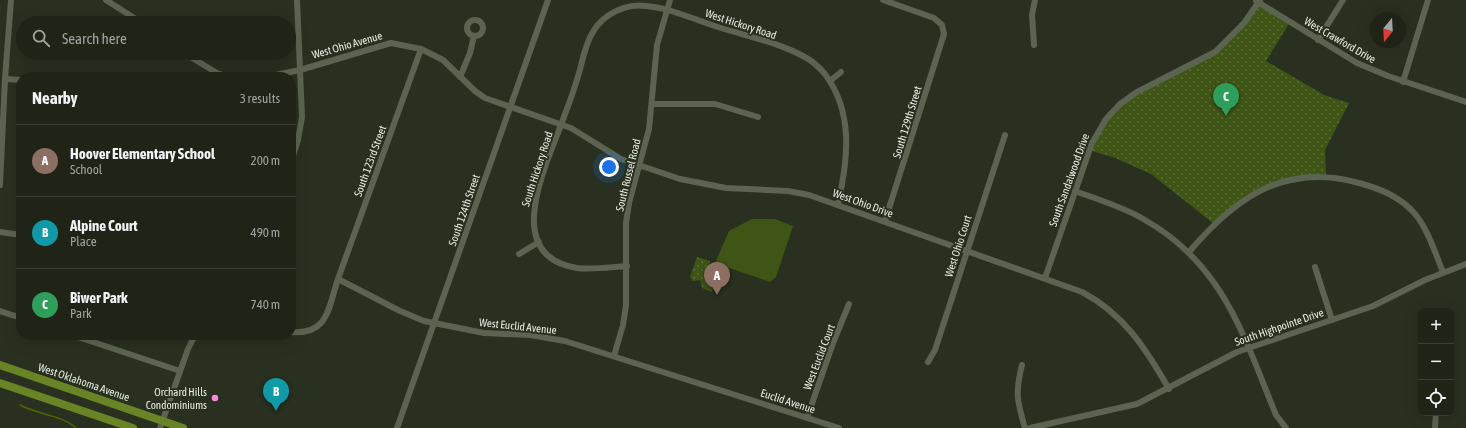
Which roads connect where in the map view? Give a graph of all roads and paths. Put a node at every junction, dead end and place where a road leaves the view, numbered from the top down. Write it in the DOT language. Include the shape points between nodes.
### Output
graph roads {
  1 [pos="11,0"];
  2 [pos="106,0"];
  3 [pos="296,0"];
  4 [pos="548,0"];
  5 [pos="670,0"];
  6 [pos="883,0"];
  7 [pos="1035,0"];
  8 [pos="1344,0"];
  9 [pos="1428,0"];
  10 [pos="1258,1"];
  11 [pos="667,10"];
  12 [pos="131,16"];
  13 [pos="474,36"];
  14 [pos="1318,40"];
  15 [pos="1034,45"];
  16 [pos="421,49"];
  17 [pos="194,60"];
  18 [pos="300,70"];
  19 [pos="210,72"];
  20 [pos="290,72"];
  21 [pos="840,72"];
  22 [pos="460,77"];
  23 [pos="5,79"];
  24 [pos="16,80"];
  25 [pos="830,82"];
  26 [pos="1403,82"];
  27 [pos="1466,102"];
  28 [pos="652,104"];
  29 [pos="511,107"];
  30 [pos="758,117"];
  31 [pos="562,125"];
  32 [pos="1005,134"];
  33 [pos="296,146"];
  34 [pos="639,166"];
  35 [pos="0,185"];
  36 [pos="1075,191"];
  37 [pos="838,204"];
  38 [pos="885,221"];
  39 [pos="0,232"];
  40 [pos="16,234"];
  41 [pos="539,242"];
  42 [pos="967,250"];
  43 [pos="1188,252"];
  44 [pos="519,254"];
  45 [pos="1466,264"];
  46 [pos="627,266"];
  47 [pos="1315,267"];
  48 [pos="1443,272"];
  49 [pos="1045,278"];
  50 [pos="338,279"];
  51 [pos="849,304"];
  52 [pos="0,311"];
  53 [pos="16,316"];
  54 [pos="1332,320"];
  55 [pos="434,323"];
  56 [pos="296,332"];
  57 [pos="87,340"];
  58 [pos="193,340"];
  59 [pos="1248,348"];
  60 [pos="614,356"];
  61 [pos="928,362"];
  62 [pos="0,365"];
  63 [pos="1022,365"];
  64 [pos="180,371"];
  65 [pos="0,382"];
  66 [pos="1169,389"];
  67 [pos="732,393"];
  68 [pos="1436,416"];
  69 [pos="807,418"];
  70 [pos="161,424"];
  71 [pos="396,427"];
  72 [pos="133,428"];
  73 [pos="183,428"];
  74 [pos="839,428"];
  75 [pos="1025,428"];
  76 [pos="1030,428"];
  77 [pos="1286,428"];
  78 [pos="1435,428"];
  1 -- 23 [label="street"];
  2 -- 12 [label="street"];
  3 -- 18 [label="street"];
  4 -- 29 [label="street, South 124th Street"];
  5 -- 11 [label="street, South Russel Road"];
  6 -- 38 [label="street, South 129th Street" via="934,18 943,27 943,38"];
  7 -- 15 [label="street" via="1032,15"];
  8 -- 14 [label="street"];
  9 -- 26 [label="street"];
  10 -- 14 [label="street, West Crawford Drive"];
  10 -- 36 [label="street, South Sandalwood Drive" via="1244,23 1215,52 1137,92 1111,113 1092,143"];
  11 -- 25 [label="street, West Hickory Road" via="796,53 814,63"];
  11 -- 28 [label="street, South Russel Road" via="656,51"];
  11 -- 31 [label="street, West Hickory Road" via="646,6 628,7 610,15 597,26 586,44"];
  13 -- 22 [label="street"];
  14 -- 26 [label="street, West Crawford Drive" via="1357,63"];
  16 -- 18 [label="street, West Ohio Avenue" via="391,43"];
  16 -- 22 [label="street, West Ohio Avenue" via="443,60"];
  16 -- 50 [label="street, South 123rd Street"];
  17 -- 19 [label="street"];
  18 -- 20 [label="street, West Ohio Avenue"];
  18 -- 33 [label="street" via="302,117"];
  21 -- 25 [label="street"];
  22 -- 29 [label="street, West Ohio Avenue" via="486,98"];
  23 -- 24 [label="street"];
  23 -- 35 [label="street"];
  25 -- 37 [label="street, West Hickory Road" via="847,130 845,165"];
  26 -- 27 [label="street, West Crawford Drive"];
  28 -- 30 [label="street" via="715,104"];
  28 -- 34 [label="street, South Russel Road" via="649,129"];
  29 -- 31 [label="street, West Ohio Drive"];
  29 -- 55 [label="street, South 124th Street"];
  31 -- 34 [label="street, West Ohio Drive" via="621,159"];
  31 -- 41 [label="street, South Hickory Road" via="535,200 534,234"];
  32 -- 42 [label="street, West Ohio Court"];
  34 -- 37 [label="street, West Ohio Drive" via="708,186 793,192"];
  34 -- 46 [label="street, South Russel Road" via="626,224"];
  36 -- 43 [label="street" via="1119,207 1145,220"];
  36 -- 49 [label="street, South Sandalwood Drive"];
  37 -- 38 [label="street, West Ohio Drive"];
  38 -- 42 [label="street, West Ohio Drive"];
  39 -- 40 [label="street"];
  41 -- 44 [label="street"];
  41 -- 46 [label="street" via="548,255 568,266"];
  42 -- 49 [label="street, West Ohio Drive"];
  42 -- 61 [label="street, West Ohio Court" via="935,350"];
  43 -- 48 [label="street" via="1230,210 1257,192 1301,178 1332,178 1382,190 1408,207 1427,233"];
  43 -- 59 [label="street" via="1206,270 1220,290 1235,316"];
  45 -- 48 [label="street, South Highpointe Drive"];
  46 -- 60 [label="street, South Russel Road" via="626,305"];
  47 -- 54 [label="street"];
  48 -- 54 [label="street, South Highpointe Drive" via="1373,306"];
  49 -- 66 [label="street, West Ohio Drive" via="1082,292 1114,314 1147,351"];
  50 -- 55 [label="street, West Euclid Avenue" via="400,311"];
  50 -- 56 [label="street" via="323,322 317,328 304,333"];
  51 -- 69 [label="street, West Euclid Court"];
  52 -- 53 [label="street"];
  54 -- 59 [label="street, South Highpointe Drive"];
  55 -- 60 [label="street, West Euclid Avenue" via="484,333 555,338"];
  55 -- 71 [label="street, South 124th Street"];
  57 -- 64 [label="street"];
  58 -- 64 [label="street"];
  59 -- 66 [label="street, South Highpointe Drive"];
  59 -- 77 [label="street" via="1276,415"];
  60 -- 67 [label="street, West Euclid Avenue"];
  62 -- 70 [label="main road, West Oklahoma Avenue"];
  63 -- 75 [label="street" via="1017,391"];
  64 -- 70 [label="street"];
  65 -- 72 [label="main road"];
  66 -- 76 [label="street, South Highpointe Drive" via="1120,410"];
  67 -- 69 [label="street, Euclid Avenue"];
  68 -- 78 [label="street"];
  69 -- 74 [label="street, Euclid Avenue"];
  70 -- 73 [label="main road, West Oklahoma Avenue"];
}
